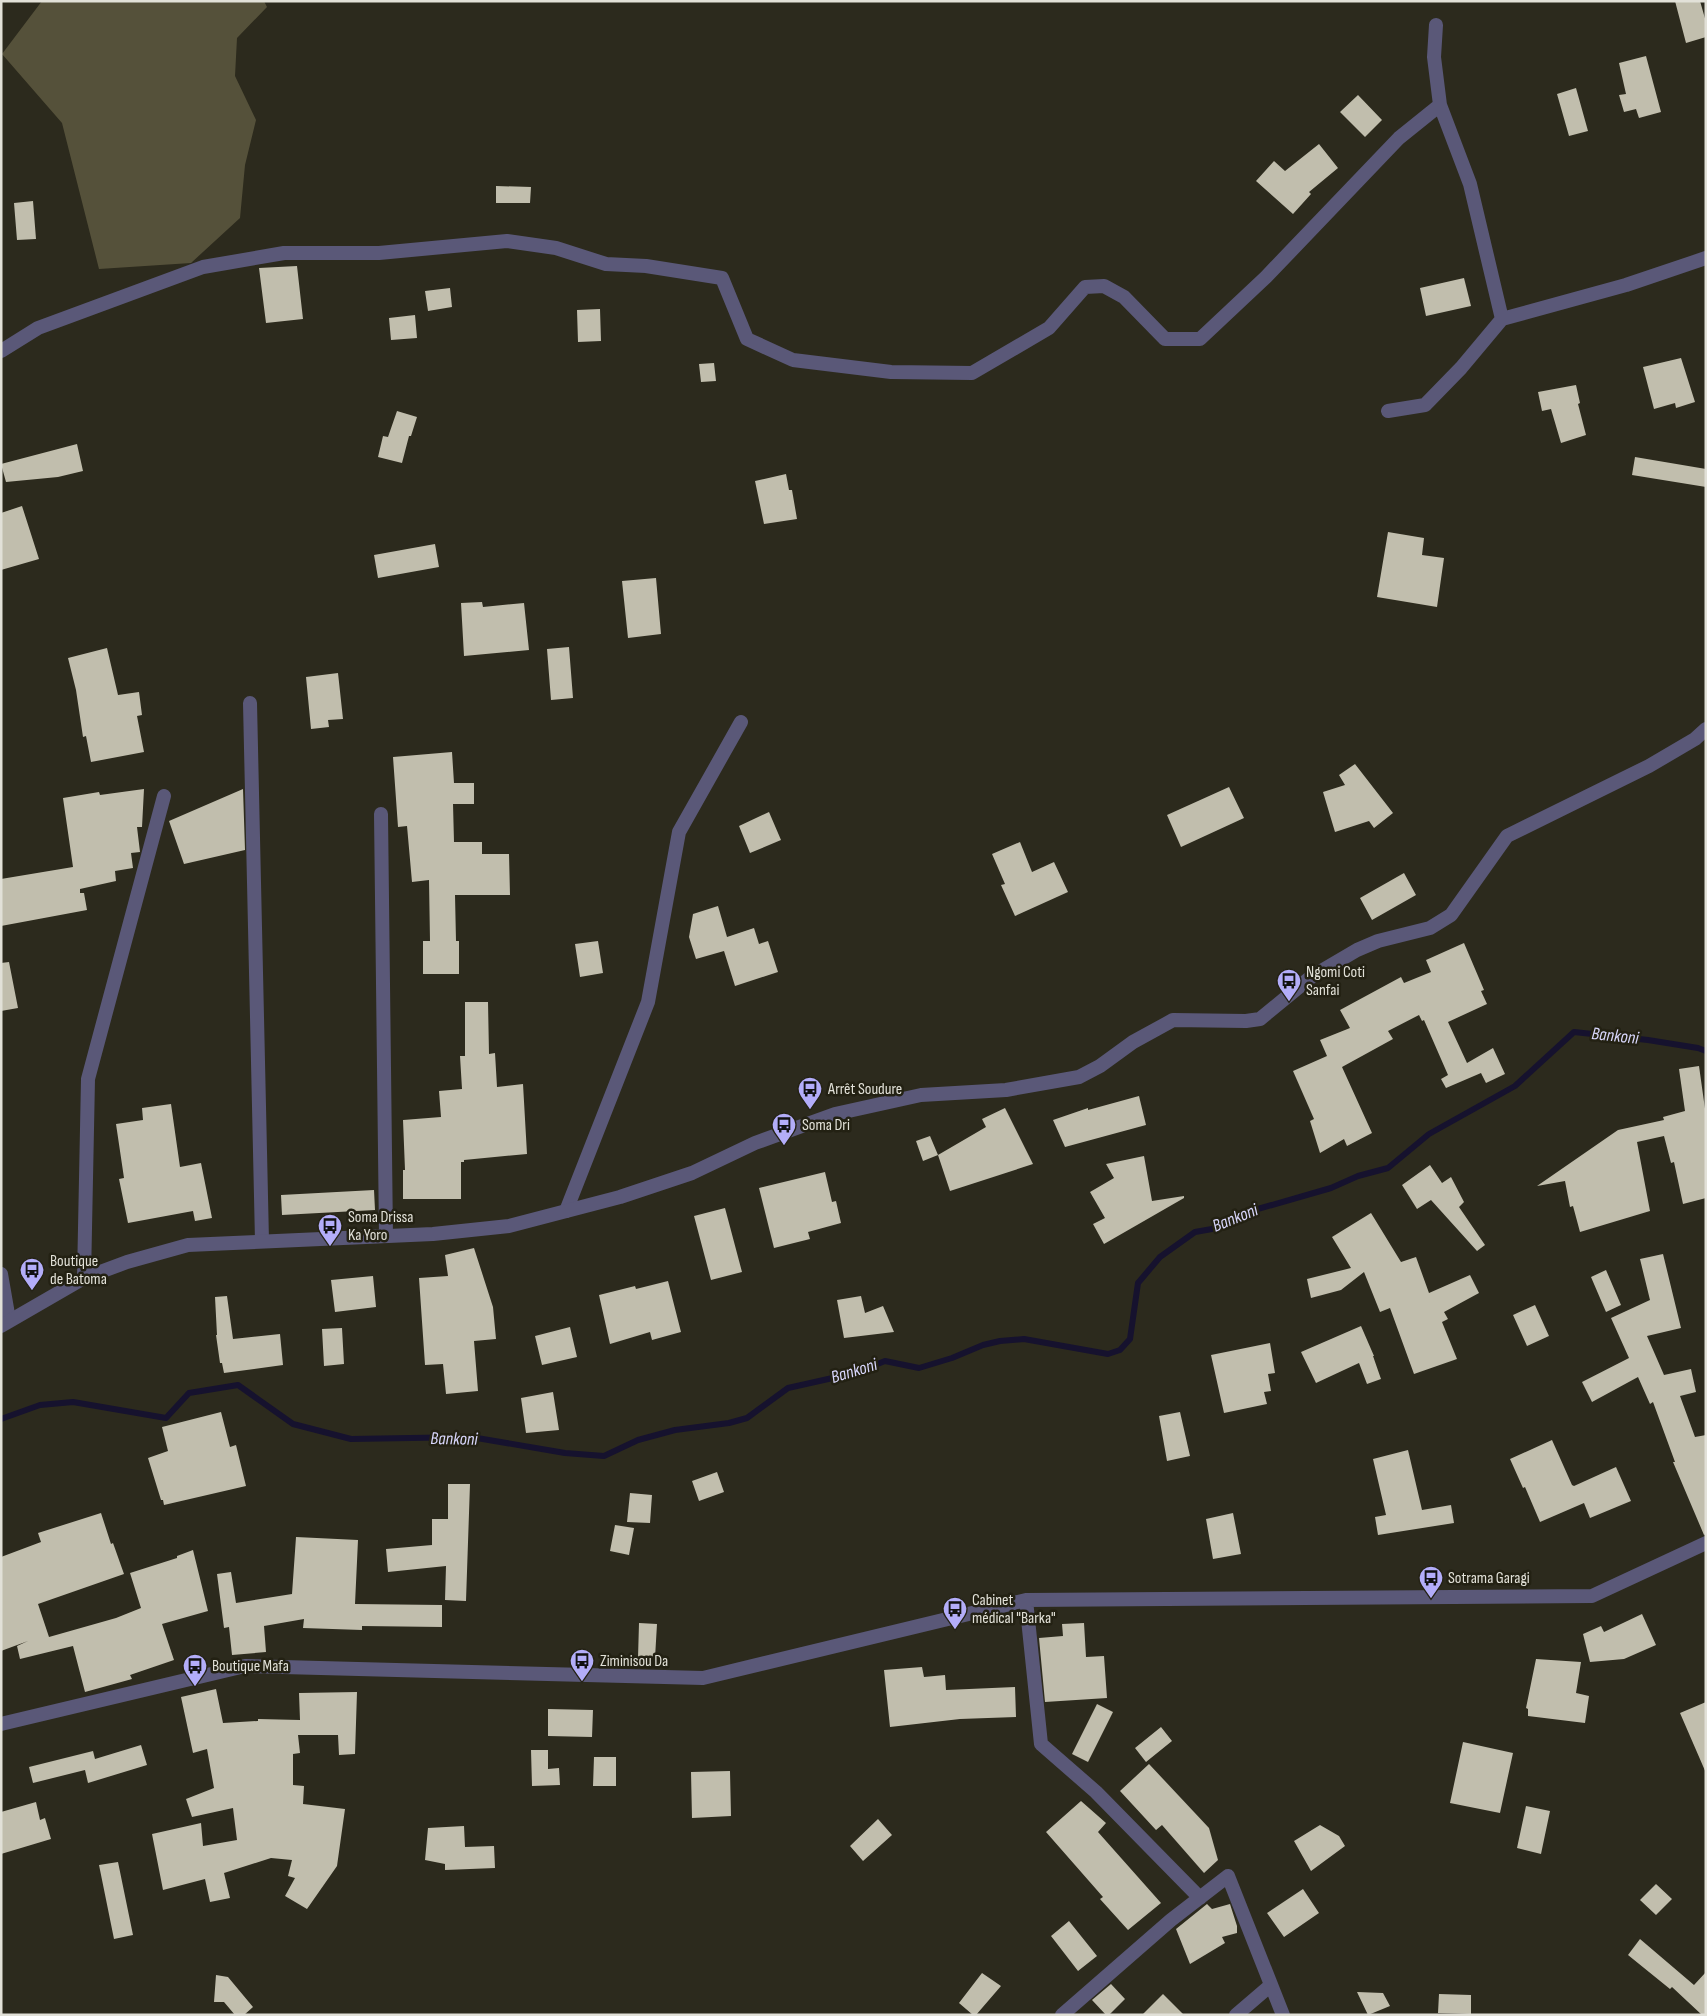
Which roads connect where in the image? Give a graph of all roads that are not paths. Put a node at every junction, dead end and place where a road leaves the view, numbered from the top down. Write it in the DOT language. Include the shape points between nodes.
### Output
graph roads {
  1 [pos="1436,25"];
  2 [pos="1440,105"];
  3 [pos="1706,258"];
  4 [pos="1502,319"];
  5 [pos="1,351"];
  6 [pos="1388,410"];
  7 [pos="250,702"];
  8 [pos="741,722"];
  9 [pos="1706,729"];
  10 [pos="164,796"];
  11 [pos="381,814"];
  12 [pos="566,1211"];
  13 [pos="386,1236"];
  14 [pos="262,1241"];
  15 [pos="1,1274"];
  16 [pos="84,1278"];
  17 [pos="5,1323"];
  18 [pos="1706,1543"];
  19 [pos="1026,1600"];
  20 [pos="1,1724"];
  21 [pos="1200,1898"];
  22 [pos="1271,1985"];
  23 [pos="1062,2015"];
  24 [pos="1236,2015"];
  25 [pos="1283,2015"];
  1 -- 2 [label="street" via="1434,57"];
  2 -- 4 [label="street" via="1470,184"];
  2 -- 5 [label="street" via="1399,138 1266,277 1200,339 1164,339 1124,297 1104,286 1084,287 1049,328 972,373 891,372 793,360 747,339 722,278 646,266 606,264 556,248 507,241 379,253 284,253 203,267 38,328"];
  3 -- 4 [label="street" via="1626,285"];
  4 -- 6 [label="street" via="1425,405"];
  7 -- 14 [label="street"];
  8 -- 12 [label="street" via="679,832 648,1002"];
  9 -- 12 [label="street" via="1649,766 1507,836 1451,914 1430,928 1357,950 1311,977 1260,1019 1173,1020 1079,1076 1006,1090 920,1095 835,1114 755,1143 692,1173"];
  10 -- 16 [label="street" via="88,1079"];
  11 -- 13 [label="street"];
  12 -- 13 [label="street" via="509,1226"];
  13 -- 14 [label="street"];
  14 -- 16 [label="street" via="188,1245"];
  15 -- 17 [label="street"];
  16 -- 17 [label="street"];
  18 -- 19 [label="street" via="1592,1596"];
  19 -- 20 [label="street" via="703,1678 245,1666"];
  19 -- 21 [label="street" via="1041,1744 1096,1792"];
  21 -- 22 [label="street" via="1228,1876"];
  21 -- 23 [label="street"];
  22 -- 24 [label="street"];
  22 -- 25 [label="street"];
}
